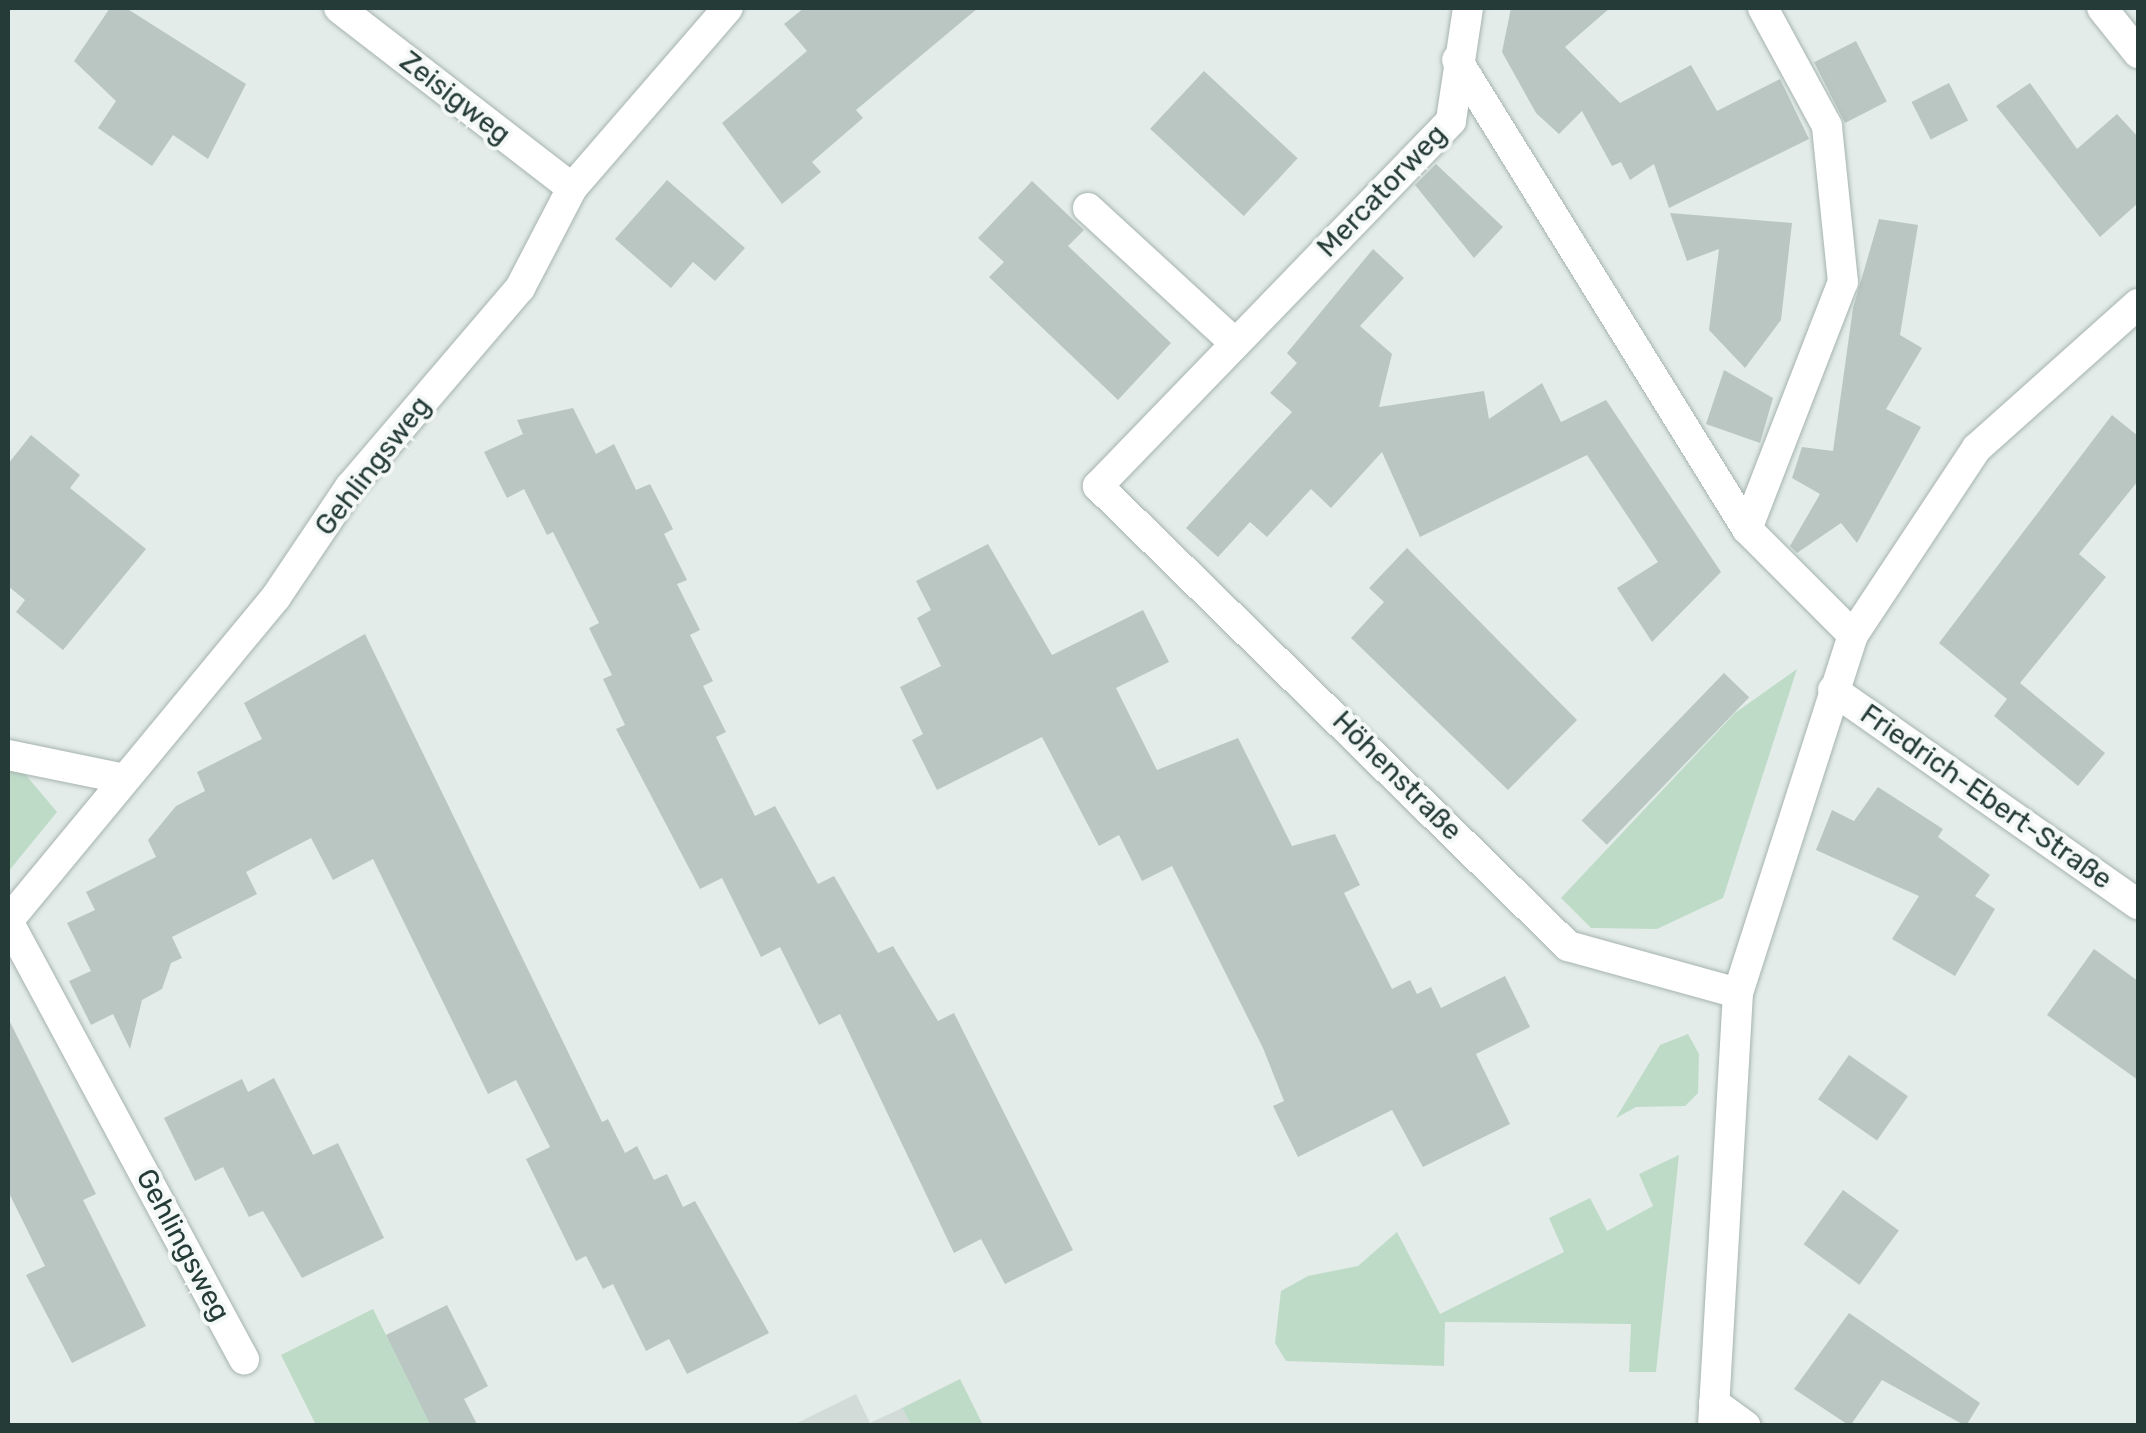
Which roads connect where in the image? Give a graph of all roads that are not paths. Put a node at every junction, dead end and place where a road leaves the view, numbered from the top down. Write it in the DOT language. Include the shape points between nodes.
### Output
graph roads {
  1 [pos="338,8"];
  2 [pos="728,8"];
  3 [pos="1468,8"];
  4 [pos="1762,8"];
  5 [pos="2102,8"];
  6 [pos="2138,53"];
  7 [pos="1457,60"];
  8 [pos="572,188"];
  9 [pos="1088,208"];
  10 [pos="2138,304"];
  11 [pos="1234,343"];
  12 [pos="1098,486"];
  13 [pos="1747,530"];
  14 [pos="1854,634"];
  15 [pos="1833,690"];
  16 [pos="8,755"];
  17 [pos="125,779"];
  18 [pos="2138,904"];
  19 [pos="8,921"];
  20 [pos="1738,994"];
  21 [pos="244,1359"];
  22 [pos="1713,1414"];
  23 [pos="1746,1426"];
  1 -- 8 [label="street, Zeisigweg"];
  2 -- 8 [label="street, Gehlingsweg"];
  3 -- 7 [label="street, Mercatorweg"];
  4 -- 13 [label="street" via="1827,126 1843,282"];
  5 -- 6 [label="street"];
  7 -- 11 [label="street, Mercatorweg" via="1451,121"];
  7 -- 13 [label="street"];
  8 -- 17 [label="street, Gehlingsweg" via="520,288 350,488 276,597"];
  9 -- 11 [label="street"];
  10 -- 14 [label="street" via="1977,448"];
  11 -- 12 [label="street, Mercatorweg"];
  12 -- 20 [label="street, Höhenstraße" via="1568,946"];
  13 -- 14 [label="street"];
  14 -- 15 [label="street"];
  15 -- 18 [label="street, Friedrich-Ebert-Straße"];
  15 -- 20 [label="street"];
  16 -- 17 [label="street"];
  17 -- 19 [label="street, Gehlingsweg"];
  19 -- 21 [label="street, Gehlingsweg"];
  20 -- 22 [label="street"];
  22 -- 23 [label="street"];
}
